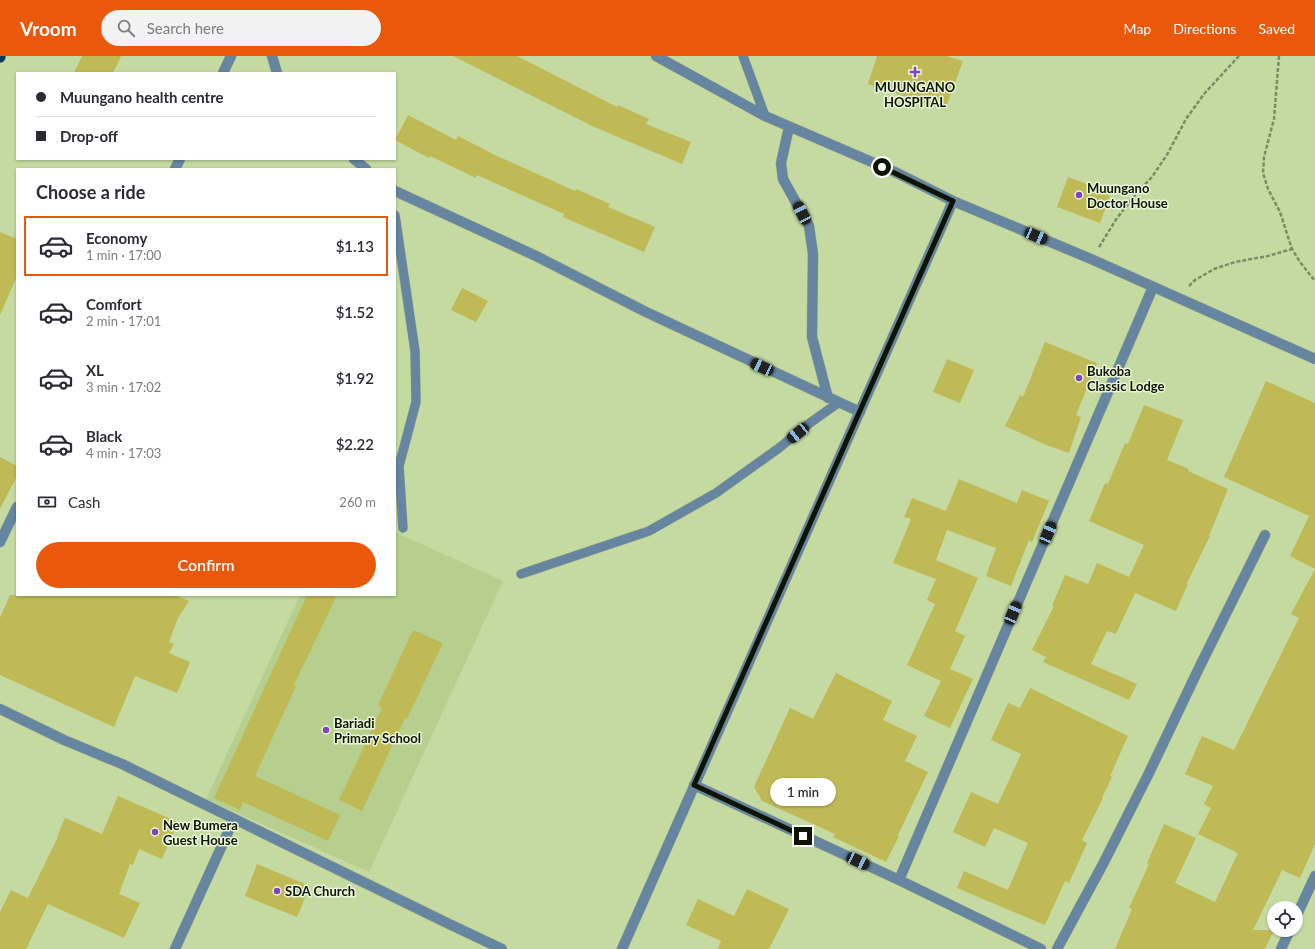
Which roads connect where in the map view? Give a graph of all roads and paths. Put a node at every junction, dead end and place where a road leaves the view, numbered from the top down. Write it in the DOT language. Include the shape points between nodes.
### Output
graph roads {
  1 [pos="232,56"];
  2 [pos="272,56"];
  3 [pos="656,56"];
  4 [pos="743,56"];
  5 [pos="1239,56"];
  6 [pos="1279,56"];
  7 [pos="224,72"];
  8 [pos="277,72"];
  9 [pos="765,116"];
  10 [pos="789,127"];
  11 [pos="355,160"];
  12 [pos="365,168"];
  13 [pos="396,191"];
  14 [pos="953,201"];
  15 [pos="396,222"];
  16 [pos="1292,249"];
  17 [pos="1091,259"];
  18 [pos="1315,281"];
  19 [pos="1153,287"];
  20 [pos="1178,298"];
  21 [pos="1315,359"];
  22 [pos="828,398"];
  23 [pos="838,402"];
  24 [pos="860,412"];
  25 [pos="16,509"];
  26 [pos="403,528"];
  27 [pos="1265,535"];
  28 [pos="0,542"];
  29 [pos="521,574"];
  30 [pos="0,709"];
  31 [pos="694,785"];
  32 [pos="234,819"];
  33 [pos="1315,876"];
  34 [pos="899,880"];
  35 [pos="1303,902"];
  36 [pos="1287,937"];
  37 [pos="175,949"];
  38 [pos="502,949"];
  39 [pos="622,949"];
  40 [pos="1041,949"];
  41 [pos="1057,949"];
  42 [pos="1281,949"];
  1 -- 7 [label="street"];
  2 -- 8 [label="street"];
  3 -- 9 [label="street"];
  4 -- 9 [label="lane"];
  5 -- 17 [label="path" via="1204,94 1152,177 1117,218"];
  6 -- 16 [label="path" via="1274,119 1264,157 1263,173"];
  9 -- 10 [label="street"];
  10 -- 14 [label="street" via="895,172"];
  10 -- 22 [label="street" via="781,163 783,179 809,226 813,254 812,337"];
  11 -- 12 [label="street"];
  13 -- 22 [label="street" via="536,256 646,312"];
  14 -- 17 [label="street"];
  14 -- 24 [label="street"];
  15 -- 26 [label="lane" via="415,351 416,402 399,466"];
  16 -- 18 [label="path"];
  16 -- 20 [label="path" via="1214,269 1196,280"];
  17 -- 19 [label="street"];
  19 -- 20 [label="street"];
  19 -- 34 [label="street"];
  20 -- 21 [label="street"];
  22 -- 23 [label="street"];
  23 -- 24 [label="street"];
  23 -- 29 [label="lane" via="716,493 649,531"];
  24 -- 31 [label="street"];
  25 -- 28 [label="street"];
  27 -- 41 [label="street" via="1150,773"];
  30 -- 32 [label="street" via="122,764"];
  31 -- 34 [label="street"];
  31 -- 39 [label="street"];
  32 -- 37 [label="street"];
  32 -- 38 [label="street"];
  33 -- 35 [label="street"];
  34 -- 40 [label="street"];
  36 -- 42 [label="street"];
}
